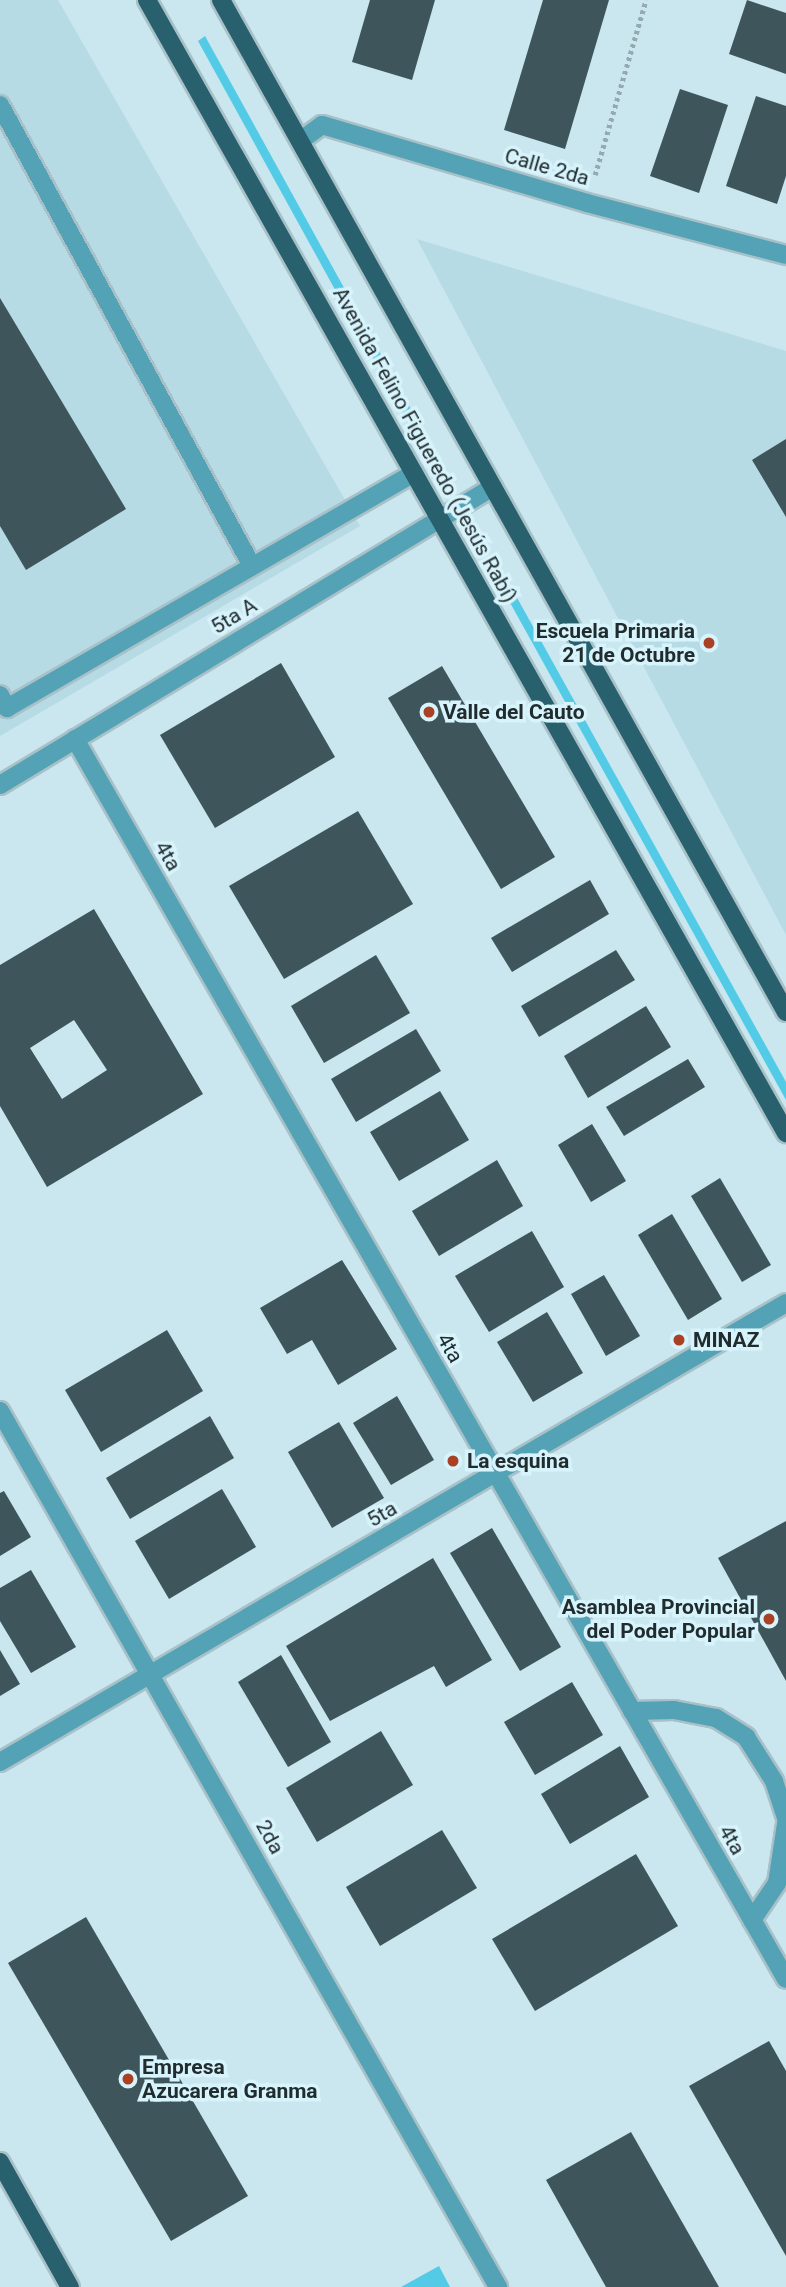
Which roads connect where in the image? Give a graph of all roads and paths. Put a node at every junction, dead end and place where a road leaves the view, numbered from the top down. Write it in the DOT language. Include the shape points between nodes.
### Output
graph roads {
  1 [pos="148,0"];
  2 [pos="221,0"];
  3 [pos="646,0"];
  4 [pos="0,105"];
  5 [pos="300,141"];
  6 [pos="587,203"];
  7 [pos="786,255"];
  8 [pos="414,473"];
  9 [pos="493,487"];
  10 [pos="439,518"];
  11 [pos="252,566"];
  12 [pos="0,695"];
  13 [pos="75,739"];
  14 [pos="0,785"];
  15 [pos="786,1012"];
  16 [pos="786,1133"];
  17 [pos="786,1303"];
  18 [pos="0,1411"];
  19 [pos="496,1474"];
  20 [pos="152,1674"];
  21 [pos="632,1712"];
  22 [pos="0,1762"];
  23 [pos="786,1821"];
  24 [pos="752,1920"];
  25 [pos="786,1979"];
  26 [pos="0,2162"];
  27 [pos="70,2287"];
  28 [pos="498,2287"];
  1 -- 8 [label="main road, Avenida Felino Figueredo (Jesús Rabí)"];
  2 -- 5 [label="main road, Avenida Felino Figueredo (Jesús Rabí)"];
  3 -- 6 [label="path"];
  4 -- 11 [label="street"];
  5 -- 6 [label="street, Calle 2da" via="322,125"];
  5 -- 9 [label="main road, Avenida Felino Figueredo (Jesús Rabí)"];
  6 -- 7 [label="street, Calle 2da"];
  8 -- 10 [label="main road, Avenida Felino Figueredo (Jesús Rabí)"];
  8 -- 11 [label="street"];
  9 -- 10 [label="street, 5ta A"];
  9 -- 15 [label="main road, Avenida Felino Figueredo (Jesús Rabí)"];
  10 -- 13 [label="street, 5ta A"];
  10 -- 16 [label="main road, Avenida Felino Figueredo (Jesús Rabí)"];
  11 -- 12 [label="street" via="7,708"];
  13 -- 14 [label="street, 5ta A"];
  13 -- 19 [label="street, 4ta"];
  17 -- 19 [label="street, 5ta"];
  18 -- 20 [label="street, 2da"];
  19 -- 20 [label="street, 5ta"];
  19 -- 21 [label="street, 4ta"];
  20 -- 22 [label="street, 5ta"];
  20 -- 28 [label="street, 2da"];
  21 -- 23 [label="street" via="674,1710 716,1718 746,1737 774,1781"];
  21 -- 24 [label="street, 4ta"];
  23 -- 24 [label="street" via="777,1883"];
  24 -- 25 [label="street, 4ta"];
  26 -- 27 [label="main road"];
}
